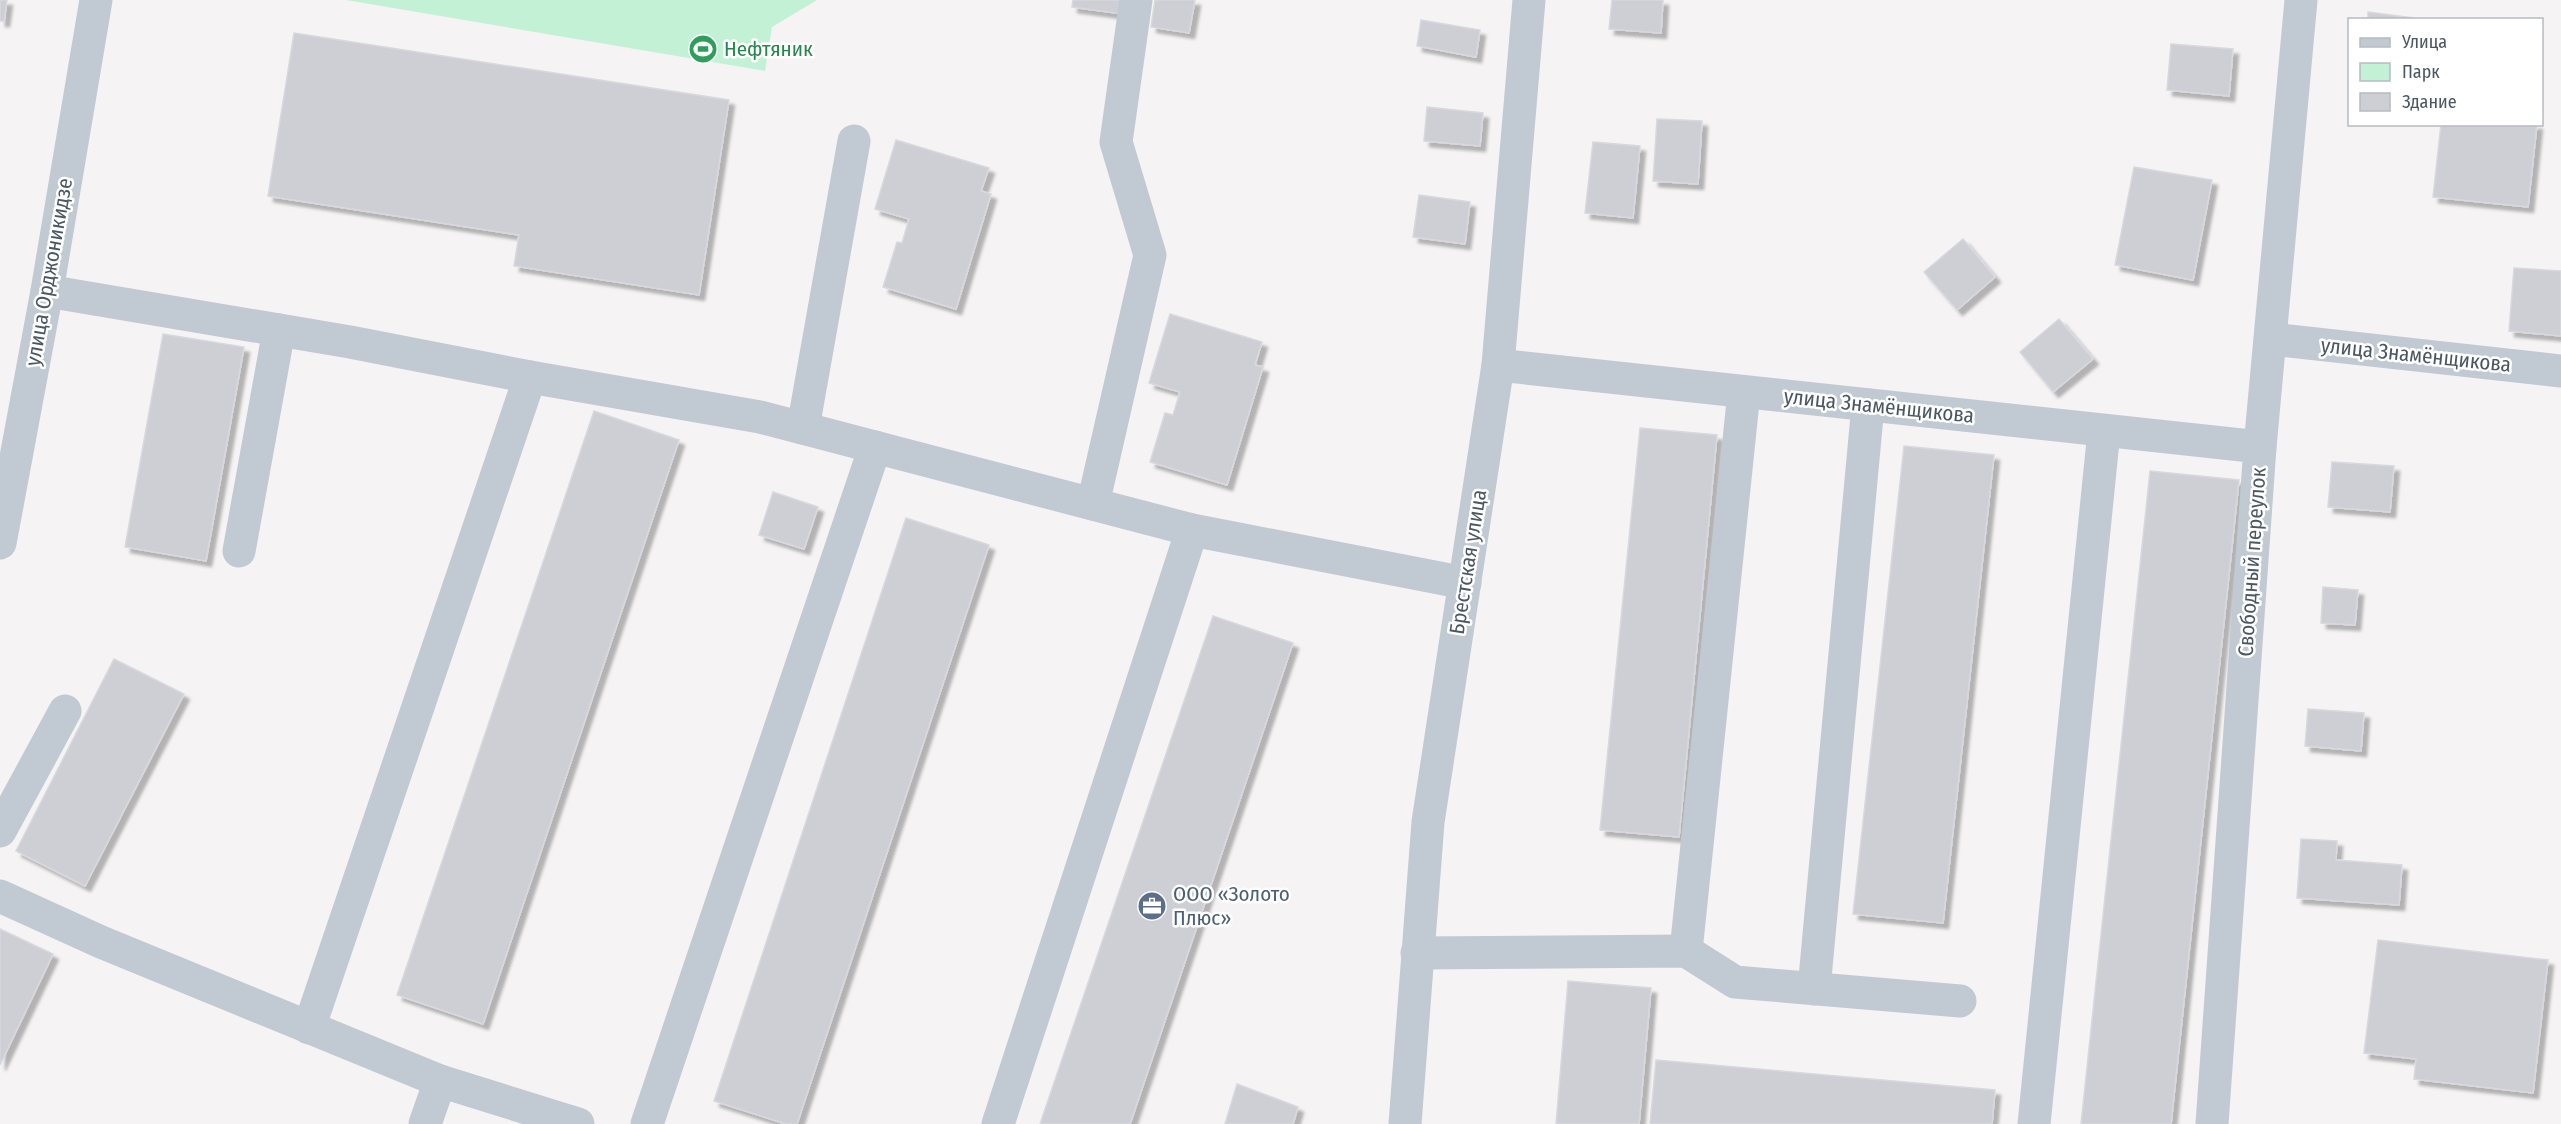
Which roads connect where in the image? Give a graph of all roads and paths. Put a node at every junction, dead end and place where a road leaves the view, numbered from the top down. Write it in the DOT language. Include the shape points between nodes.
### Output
graph roads {
  1 [pos="96,0"];
  2 [pos="1136,0"];
  3 [pos="1529,0"];
  4 [pos="2301,0"];
  5 [pos="854,141"];
  6 [pos="47,291"];
  7 [pos="279,330"];
  8 [pos="2271,339"];
  9 [pos="1498,365"];
  10 [pos="2561,371"];
  11 [pos="530,377"];
  12 [pos="1744,392"];
  13 [pos="1868,405"];
  14 [pos="803,428"];
  15 [pos="2104,431"];
  16 [pos="875,447"];
  17 [pos="2260,447"];
  18 [pos="1093,504"];
  19 [pos="1192,530"];
  20 [pos="0,543"];
  21 [pos="239,551"];
  22 [pos="1465,583"];
  23 [pos="65,711"];
  24 [pos="0,831"];
  25 [pos="0,896"];
  26 [pos="1686,951"];
  27 [pos="1417,953"];
  28 [pos="1814,989"];
  29 [pos="1960,1001"];
  30 [pos="309,1028"];
  31 [pos="440,1081"];
  32 [pos="425,1124"];
  33 [pos="578,1124"];
  34 [pos="648,1124"];
  35 [pos="998,1124"];
  36 [pos="1404,1124"];
  37 [pos="2034,1124"];
  38 [pos="2212,1124"];
  1 -- 6 [label="street, улица Орджоникидзе"];
  2 -- 18 [label="street" via="1116,142 1150,255"];
  3 -- 9 [label="street, Брестская улица"];
  4 -- 8 [label="street, Свободный переулок"];
  5 -- 14 [label="street"];
  6 -- 7 [label="street"];
  6 -- 20 [label="street, улица Орджоникидзе"];
  7 -- 11 [label="street"];
  7 -- 21 [label="street"];
  8 -- 10 [label="street, улица Знамёнщикова"];
  8 -- 17 [label="street, Свободный переулок"];
  9 -- 12 [label="street, улица Знамёнщикова"];
  9 -- 22 [label="street, Брестская улица"];
  11 -- 14 [label="street"];
  11 -- 30 [label="street"];
  12 -- 13 [label="street, улица Знамёнщикова"];
  12 -- 26 [label="street"];
  13 -- 15 [label="street, улица Знамёнщикова"];
  13 -- 28 [label="street"];
  14 -- 16 [label="street"];
  15 -- 17 [label="street, улица Знамёнщикова"];
  15 -- 37 [label="street"];
  16 -- 18 [label="street"];
  16 -- 34 [label="street"];
  17 -- 38 [label="street, Свободный переулок"];
  18 -- 19 [label="street"];
  19 -- 22 [label="street"];
  19 -- 35 [label="street"];
  22 -- 27 [label="street, Брестская улица" via="1428,822"];
  23 -- 24 [label="street"];
  25 -- 30 [label="street" via="100,942"];
  26 -- 27 [label="street"];
  26 -- 28 [label="street" via="1735,982"];
  27 -- 36 [label="street, Брестская улица"];
  28 -- 29 [label="street"];
  30 -- 31 [label="street"];
  31 -- 32 [label="street"];
  31 -- 33 [label="street"];
}
